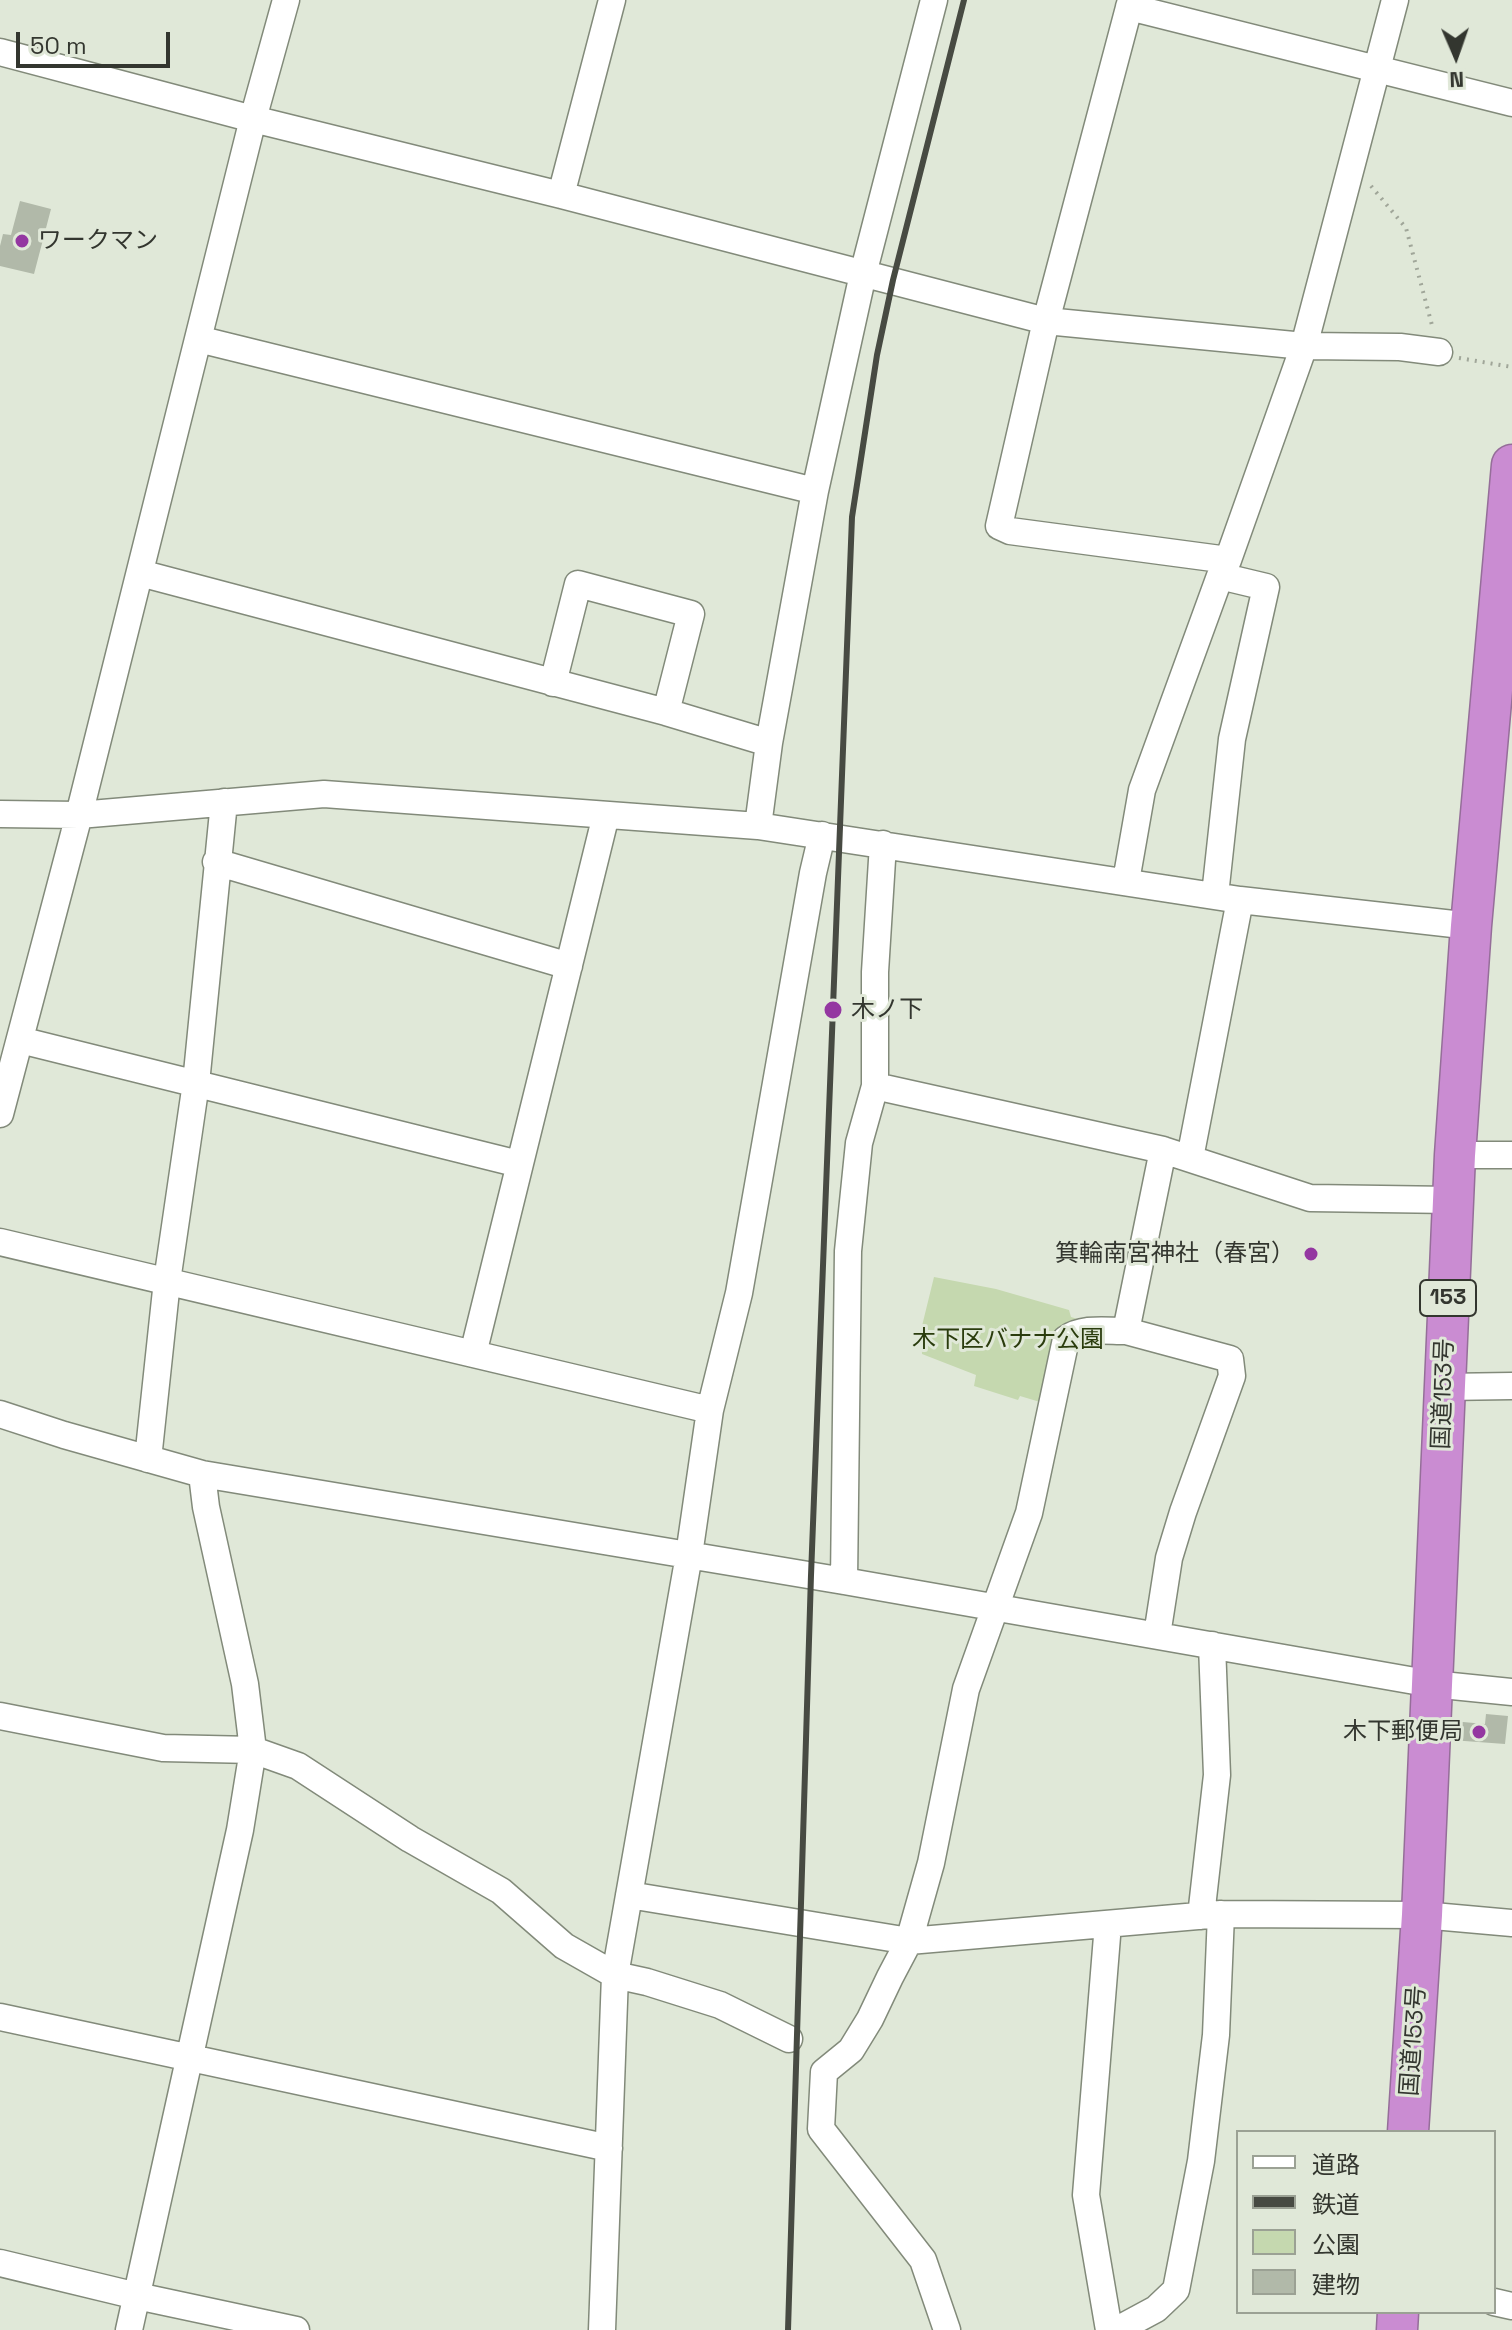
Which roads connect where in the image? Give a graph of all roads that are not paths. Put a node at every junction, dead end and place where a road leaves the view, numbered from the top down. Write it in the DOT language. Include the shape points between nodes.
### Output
graph roads {
  1 [pos="286,0"];
  2 [pos="612,0"];
  3 [pos="934,0"];
  4 [pos="1395,0"];
  5 [pos="1130,3"];
  6 [pos="0,52"];
  7 [pos="1377,70"];
  8 [pos="1512,103"];
  9 [pos="253,119"];
  10 [pos="561,195"];
  11 [pos="863,274"];
  12 [pos="1046,321"];
  13 [pos="198,339"];
  14 [pos="1304,346"];
  15 [pos="1439,352"];
  16 [pos="1512,465"];
  17 [pos="815,491"];
  18 [pos="1224,568"];
  19 [pos="140,573"];
  20 [pos="1505,625"];
  21 [pos="553,683"];
  22 [pos="666,712"];
  23 [pos="769,743"];
  24 [pos="224,802"];
  25 [pos="0,814"];
  26 [pos="79,815"];
  27 [pos="606,815"];
  28 [pos="758,826"];
  29 [pos="822,835"];
  30 [pos="883,844"];
  31 [pos="216,862"];
  32 [pos="1126,881"];
  33 [pos="1227,897"];
  34 [pos="1471,926"];
  35 [pos="569,966"];
  36 [pos="20,1040"];
  37 [pos="196,1083"];
  38 [pos="875,1086"];
  39 [pos="0,1114"];
  40 [pos="1163,1150"];
  41 [pos="1455,1155"];
  42 [pos="1512,1155"];
  43 [pos="1190,1158"];
  44 [pos="519,1164"];
  45 [pos="1452,1200"];
  46 [pos="0,1242"];
  47 [pos="167,1281"];
  48 [pos="1126,1331"];
  49 [pos="473,1354"];
  50 [pos="1512,1386"];
  51 [pos="1444,1387"];
  52 [pos="710,1410"];
  53 [pos="0,1414"];
  54 [pos="148,1459"];
  55 [pos="202,1474"];
  56 [pos="689,1555"];
  57 [pos="844,1581"];
  58 [pos="994,1608"];
  59 [pos="1157,1635"];
  60 [pos="1212,1645"];
  61 [pos="1432,1684"];
  62 [pos="1512,1692"];
  63 [pos="0,1716"];
  64 [pos="253,1750"];
  65 [pos="629,1895"];
  66 [pos="1211,1915"];
  67 [pos="1422,1915"];
  68 [pos="1512,1923"];
  69 [pos="1108,1924"];
  70 [pos="909,1941"];
  71 [pos="615,1975"];
  72 [pos="0,2017"];
  73 [pos="789,2039"];
  74 [pos="191,2057"];
  75 [pos="1408,2130"];
  76 [pos="609,2148"];
  77 [pos="0,2263"];
  78 [pos="137,2296"];
  79 [pos="129,2330"];
  80 [pos="296,2330"];
  81 [pos="602,2330"];
  82 [pos="947,2330"];
  83 [pos="1109,2330"];
  84 [pos="1117,2330"];
  1 -- 9 [label="street"];
  2 -- 10 [label="street"];
  3 -- 11 [label="street"];
  4 -- 7 [label="street"];
  5 -- 7 [label="street"];
  5 -- 12 [label="street"];
  6 -- 9 [label="street"];
  7 -- 8 [label="street"];
  7 -- 14 [label="street"];
  9 -- 10 [label="street"];
  9 -- 13 [label="street"];
  10 -- 11 [label="street"];
  11 -- 12 [label="street"];
  11 -- 17 [label="street"];
  12 -- 14 [label="street"];
  12 -- 18 [label="street" via="999,526"];
  13 -- 17 [label="street"];
  13 -- 19 [label="street"];
  14 -- 15 [label="street"];
  14 -- 18 [label="street"];
  16 -- 20 [label="highway, 国道153号 / 153"];
  17 -- 23 [label="street"];
  18 -- 32 [label="street" via="1142,790"];
  18 -- 33 [label="street" via="1266,587 1232,739"];
  19 -- 21 [label="street"];
  19 -- 26 [label="street"];
  20 -- 34 [label="highway, 国道153号 / 153"];
  21 -- 22 [label="street"];
  21 -- 22 [label="street" via="578,584 691,614"];
  22 -- 23 [label="street"];
  23 -- 28 [label="street"];
  24 -- 26 [label="street"];
  24 -- 27 [label="street" via="324,794"];
  24 -- 31 [label="street"];
  25 -- 26 [label="street"];
  26 -- 36 [label="street"];
  27 -- 28 [label="street"];
  27 -- 35 [label="street"];
  28 -- 29 [label="street"];
  29 -- 30 [label="street"];
  29 -- 52 [label="street" via="739,1293"];
  30 -- 32 [label="street"];
  30 -- 38 [label="street"];
  31 -- 35 [label="street"];
  31 -- 37 [label="street"];
  32 -- 33 [label="street"];
  33 -- 34 [label="street"];
  33 -- 43 [label="street"];
  34 -- 41 [label="highway, 国道153号 / 153"];
  35 -- 44 [label="street"];
  36 -- 37 [label="street"];
  36 -- 39 [label="street"];
  37 -- 44 [label="street"];
  37 -- 47 [label="street"];
  38 -- 40 [label="street"];
  38 -- 57 [label="street" via="859,1143 848,1251"];
  40 -- 43 [label="street"];
  40 -- 48 [label="street"];
  41 -- 42 [label="street"];
  41 -- 45 [label="highway, 国道153号 / 153"];
  43 -- 45 [label="street" via="1310,1198"];
  44 -- 49 [label="street"];
  45 -- 51 [label="highway, 国道153号 / 153"];
  46 -- 47 [label="street"];
  47 -- 49 [label="street"];
  47 -- 54 [label="street"];
  48 -- 58 [label="street" via="1086,1330 1066,1339 1029,1513"];
  48 -- 59 [label="street" via="1230,1359 1232,1376 1169,1558"];
  49 -- 52 [label="street"];
  50 -- 51 [label="street"];
  51 -- 61 [label="highway, 国道153号 / 153"];
  52 -- 56 [label="street"];
  53 -- 54 [label="street"];
  54 -- 55 [label="street"];
  55 -- 56 [label="street"];
  55 -- 64 [label="street" via="245,1684"];
  56 -- 57 [label="street"];
  56 -- 65 [label="street"];
  57 -- 58 [label="street"];
  58 -- 59 [label="street"];
  58 -- 70 [label="street" via="966,1689 931,1863"];
  59 -- 60 [label="street"];
  60 -- 61 [label="street"];
  60 -- 66 [label="street" via="1217,1775"];
  61 -- 62 [label="street"];
  61 -- 67 [label="highway, 国道153号 / 153"];
  63 -- 64 [label="street" via="163,1748"];
  64 -- 71 [label="street" via="298,1766 501,1891 564,1946"];
  64 -- 74 [label="street"];
  65 -- 70 [label="street"];
  65 -- 71 [label="street"];
  66 -- 67 [label="street"];
  66 -- 69 [label="street"];
  66 -- 84 [label="street" via="1214,2051 1201,2161 1176,2290 1156,2309"];
  67 -- 68 [label="street"];
  67 -- 75 [label="highway, 国道153号 / 153"];
  69 -- 70 [label="street"];
  69 -- 83 [label="street" via="1086,2195"];
  70 -- 82 [label="street" via="851,2050 824,2072 821,2129 923,2260"];
  71 -- 73 [label="street" via="720,2005"];
  71 -- 76 [label="street"];
  72 -- 74 [label="street"];
  74 -- 76 [label="street"];
  74 -- 78 [label="street"];
  76 -- 81 [label="street"];
  77 -- 78 [label="street"];
  78 -- 79 [label="street"];
  78 -- 80 [label="street"];
}
